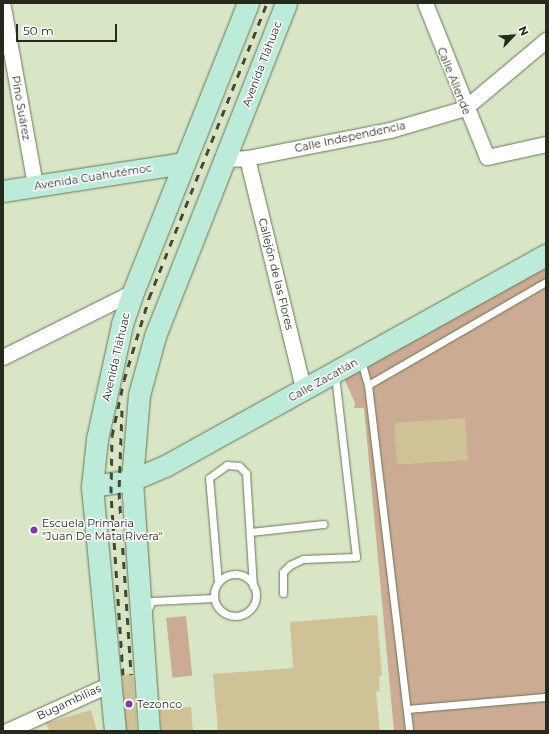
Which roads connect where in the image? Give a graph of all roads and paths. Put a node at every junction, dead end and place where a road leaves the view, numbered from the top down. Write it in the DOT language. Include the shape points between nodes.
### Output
graph roads {
  1 [pos="248,3"];
  2 [pos="286,3"];
  3 [pos="425,3"];
  4 [pos="3,7"];
  5 [pos="546,40"];
  6 [pos="464,108"];
  7 [pos="546,144"];
  8 [pos="247,158"];
  9 [pos="224,159"];
  10 [pos="184,163"];
  11 [pos="35,185"];
  12 [pos="3,191"];
  13 [pos="546,255"];
  14 [pos="546,282"];
  15 [pos="133,292"];
  16 [pos="3,357"];
  17 [pos="361,358"];
  18 [pos="335,373"];
  19 [pos="368,385"];
  20 [pos="304,390"];
  21 [pos="132,480"];
  22 [pos="92,486"];
  23 [pos="324,524"];
  24 [pos="250,532"];
  25 [pos="218,582"];
  26 [pos="253,586"];
  27 [pos="283,593"];
  28 [pos="214,598"];
  29 [pos="142,622"];
  30 [pos="110,684"];
  31 [pos="546,697"];
  32 [pos="408,709"];
  33 [pos="7,731"];
  34 [pos="115,731"];
  35 [pos="149,731"];
  36 [pos="409,731"];
  1 -- 10 [label="main road, Avenida Tláhuac"];
  2 -- 9 [label="main road, Avenida Tláhuac"];
  3 -- 6 [label="street, Calle Allende"];
  4 -- 11 [label="street, Pino Suárez"];
  5 -- 6 [label="street, Calle Independencia"];
  6 -- 7 [label="street, Calle Allende" via="487,157"];
  6 -- 8 [label="street, Calle Independencia" via="390,130"];
  8 -- 9 [label="street, Calle Independencia"];
  8 -- 20 [label="street, Callejón de las Flores"];
  9 -- 21 [label="main road, Avenida Tláhuac" via="155,336 139,395"];
  10 -- 11 [label="main road, Avenida Cuahutémoc"];
  10 -- 15 [label="main road, Avenida Tláhuac"];
  11 -- 12 [label="main road, Avenida Cuahutémoc"];
  13 -- 17 [label="main road, Calle Zacatlán"];
  14 -- 19 [label="lane"];
  15 -- 16 [label="street"];
  15 -- 22 [label="main road, Avenida Tláhuac" via="122,324 105,401"];
  17 -- 18 [label="main road, Calle Zacatlán"];
  17 -- 19 [label="lane"];
  18 -- 20 [label="main road, Calle Zacatlán"];
  18 -- 27 [label="lane" via="356,557 303,559 290,564 283,572"];
  19 -- 32 [label="lane"];
  20 -- 21 [label="main road, Calle Zacatlán"];
  21 -- 22 [label="main road, Calle Zacatlán"];
  21 -- 29 [label="main road, Avenida Tláhuac"];
  22 -- 30 [label="main road, Avenida Tláhuac"];
  23 -- 24 [label="lane"];
  24 -- 25 [label="lane" via="246,474 239,466 226,464 209,478"];
  24 -- 26 [label="lane"];
  25 -- 26 [label="lane" via="225,577 236,575 248,579"];
  25 -- 28 [label="lane"];
  26 -- 28 [label="lane" via="255,602 245,614 237,616 222,612"];
  28 -- 29 [label="lane" via="152,601"];
  29 -- 35 [label="main road, Avenida Tláhuac"];
  30 -- 33 [label="street, Bugambilias"];
  30 -- 34 [label="main road, Avenida Tláhuac"];
  31 -- 32 [label="lane"];
  32 -- 36 [label="lane"];
}
